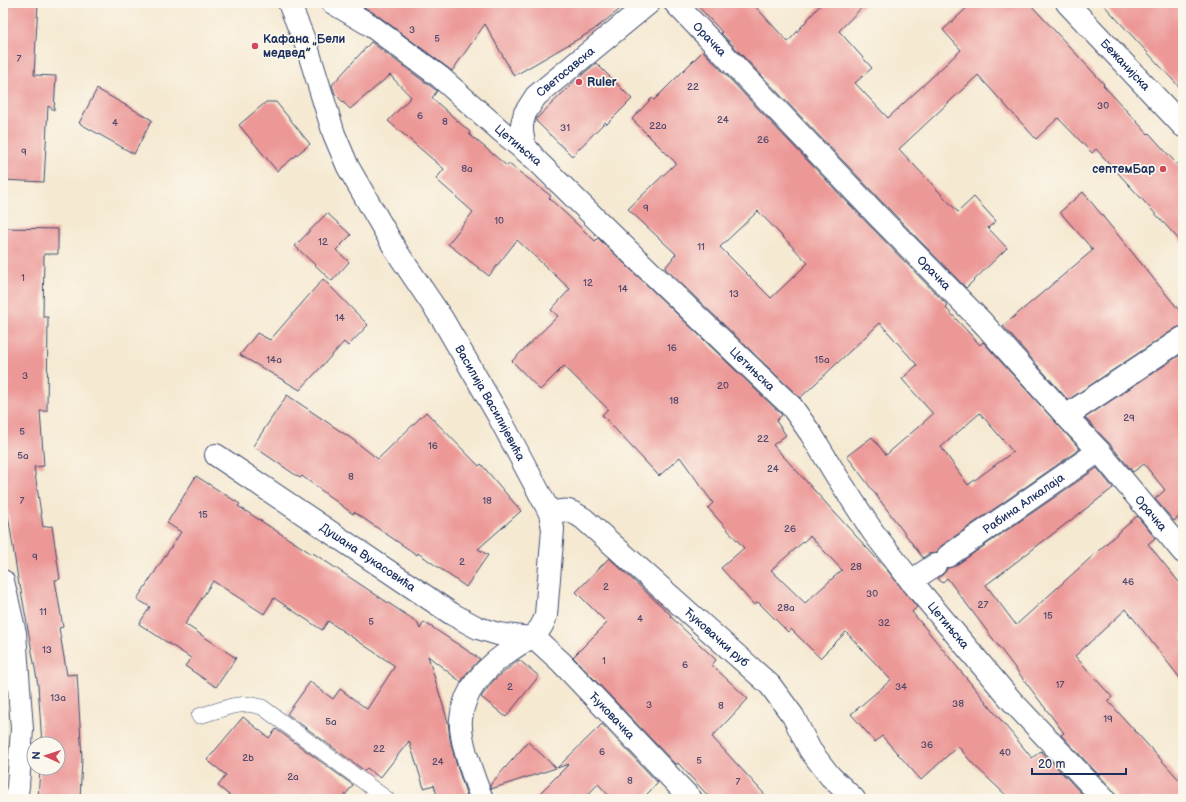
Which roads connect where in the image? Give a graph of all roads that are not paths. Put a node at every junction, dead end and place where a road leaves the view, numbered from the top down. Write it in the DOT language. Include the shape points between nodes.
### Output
graph roads {
  1 [pos="289,3"];
  2 [pos="333,3"];
  3 [pos="649,3"];
  4 [pos="675,3"];
  5 [pos="1067,3"];
  6 [pos="1183,126"];
  7 [pos="535,159"];
  8 [pos="1183,338"];
  9 [pos="1066,416"];
  10 [pos="1099,451"];
  11 [pos="216,455"];
  12 [pos="550,513"];
  13 [pos="1183,552"];
  14 [pos="3,581"];
  15 [pos="911,581"];
  16 [pos="530,638"];
  17 [pos="199,716"];
  18 [pos="16,799"];
  19 [pos="387,799"];
  20 [pos="482,799"];
  21 [pos="691,799"];
  22 [pos="854,799"];
  23 [pos="1104,799"];
  1 -- 12 [label="street, Василија Василијевића" via="307,47 334,134 348,168 397,252 443,320 498,415"];
  2 -- 7 [label="street, Цетињска" via="370,25 440,77"];
  3 -- 7 [label="street, Светосавска" via="536,96 525,113 522,124 525,146"];
  4 -- 9 [label="street, Орачка" via="982,322"];
  5 -- 6 [label="street, Бежанијска"];
  7 -- 15 [label="street, Цетињска" via="792,407 873,532"];
  8 -- 9 [label="street"];
  9 -- 10 [label="street, Орачка"];
  10 -- 13 [label="street, Орачка"];
  10 -- 15 [label="street, Рабина Алкалаја"];
  11 -- 16 [label="street, Душана Вукасовића" via="452,614 478,628 498,634"];
  12 -- 16 [label="street, Василија Василијевића" via="553,529 546,615 542,627"];
  12 -- 22 [label="street, Ћуковачки руб" via="566,510 584,518 770,685 793,716 810,750 830,776"];
  14 -- 18 [label="street" via="15,633 22,729"];
  15 -- 23 [label="street, Цетињска" via="1010,700"];
  16 -- 20 [label="street, Василија Василијевића" via="495,661 471,689 466,700 461,721 462,732 466,754"];
  16 -- 21 [label="street, Ћуковачка" via="538,641 561,662"];
  17 -- 19 [label="lane" via="232,706 247,704 262,707"];
}
